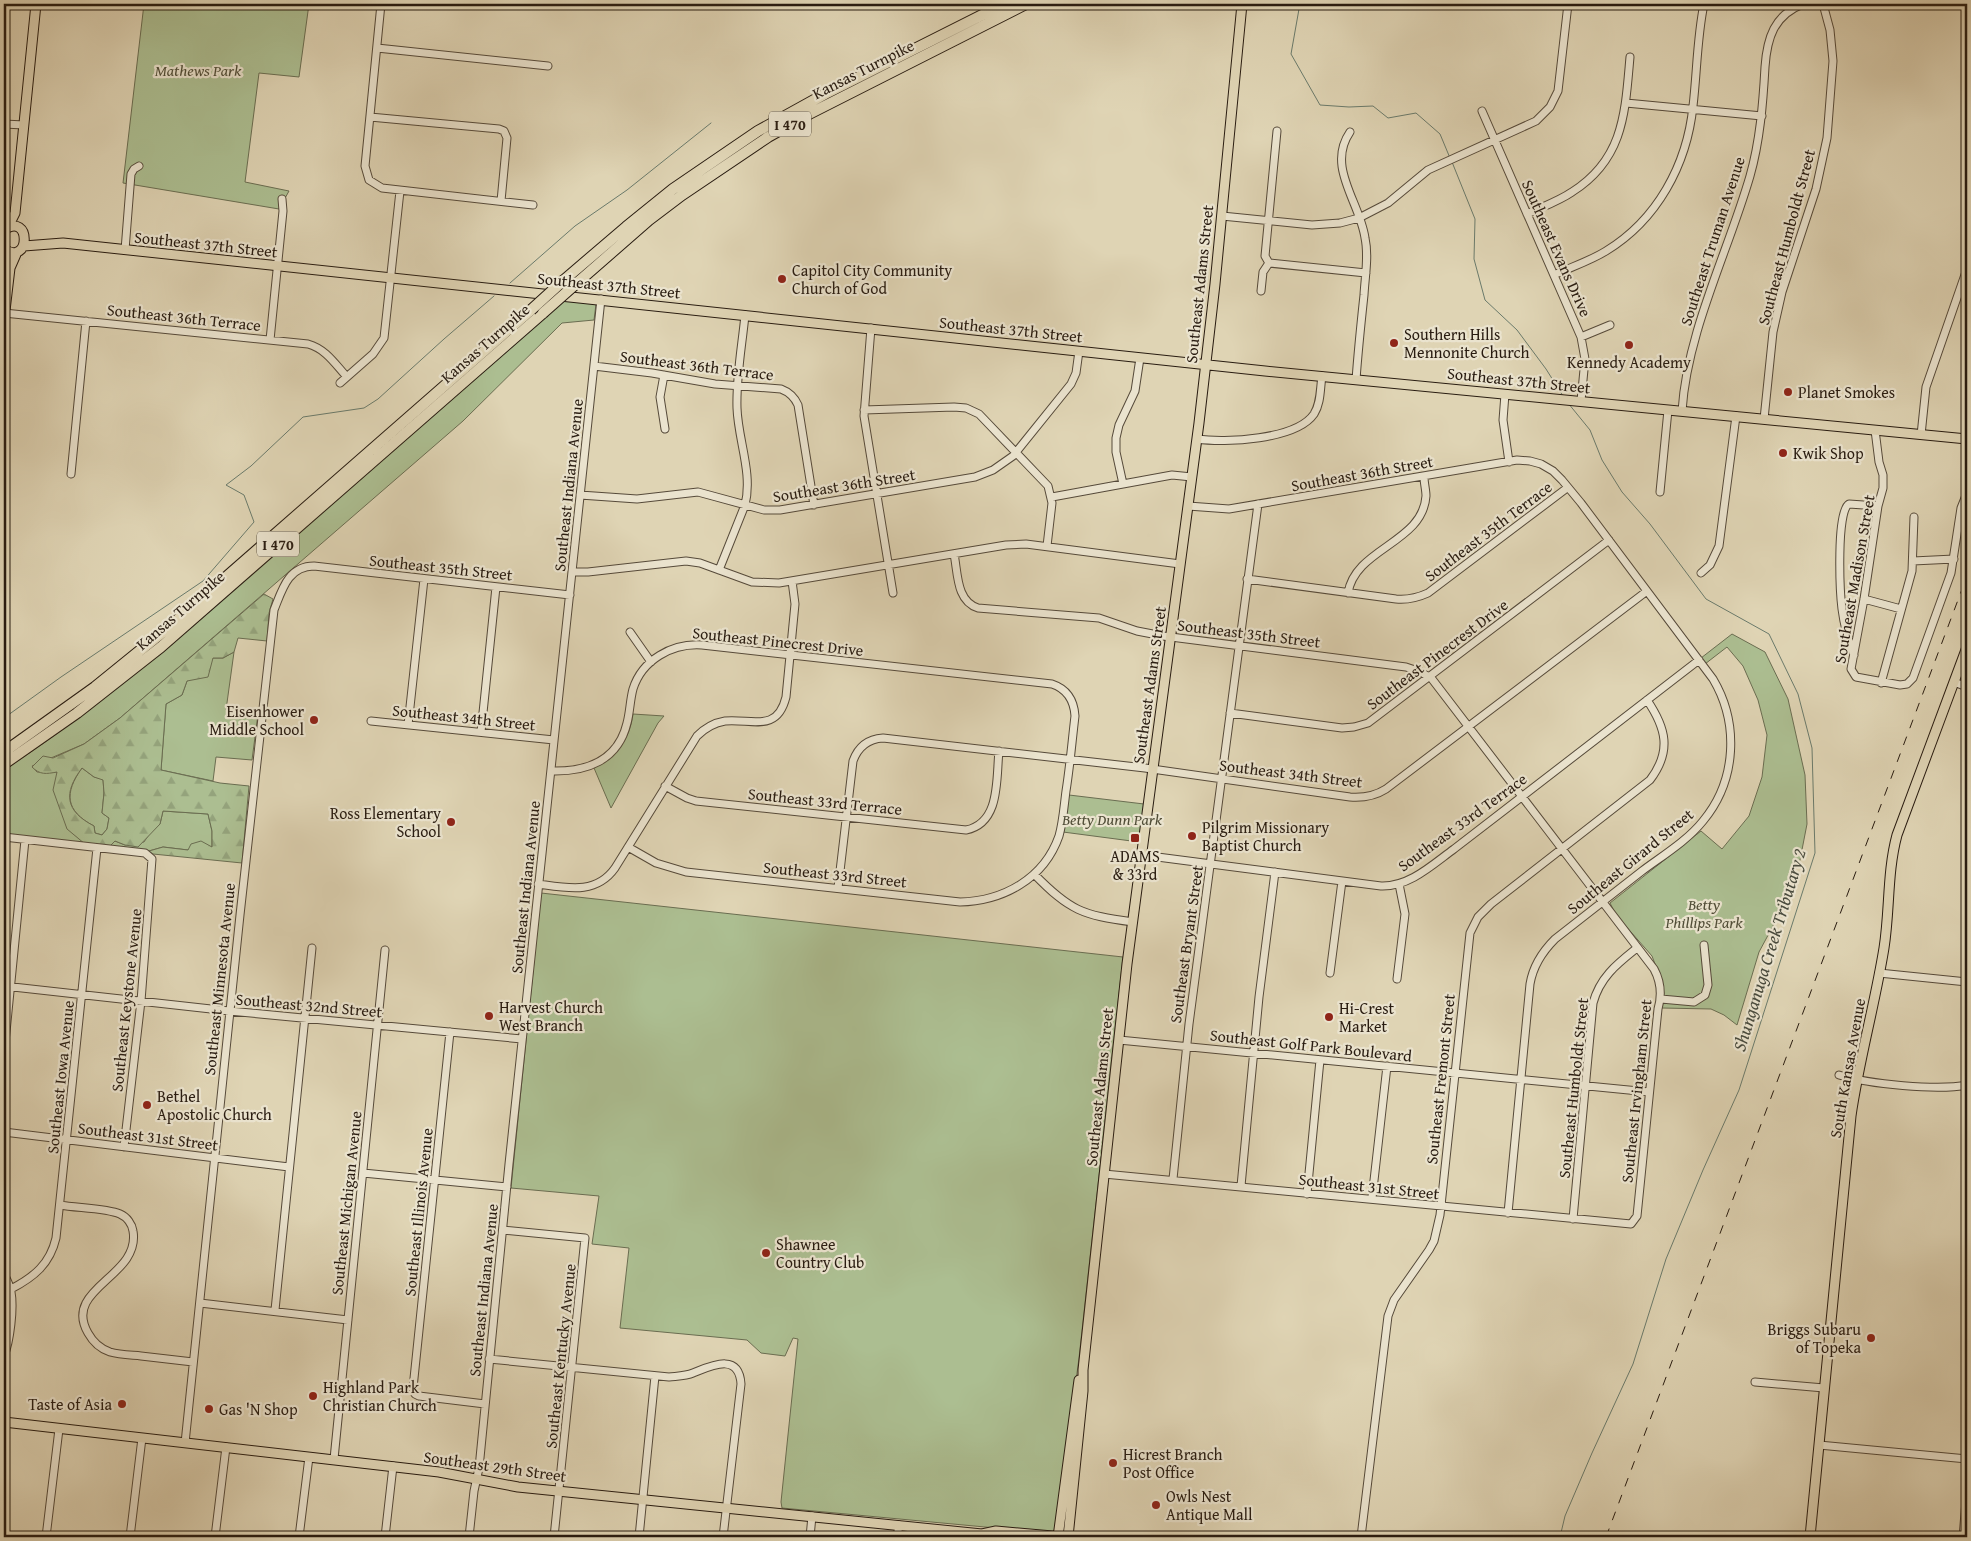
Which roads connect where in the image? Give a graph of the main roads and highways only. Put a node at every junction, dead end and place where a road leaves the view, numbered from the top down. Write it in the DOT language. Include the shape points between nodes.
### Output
graph roads {
  1 [pos="36,4"];
  2 [pos="1004,4"];
  3 [pos="1026,4"];
  4 [pos="1242,4"];
  5 [pos="16,212"];
  6 [pos="6,229"];
  7 [pos="22,232"];
  8 [pos="53,243"];
  9 [pos="5,249"];
  10 [pos="20,249"];
  11 [pos="10,268"];
  12 [pos="4,313"];
  13 [pos="4,319"];
  14 [pos="1206,364"];
  15 [pos="1967,439"];
  16 [pos="1967,646"];
  17 [pos="4,752"];
  18 [pos="4,764"];
  19 [pos="1083,1370"];
  20 [pos="4,1422"];
  21 [pos="984,1536"];
  22 [pos="1058,1537"];
  23 [pos="1064,1537"];
  24 [pos="1068,1537"];
  25 [pos="1810,1537"];
  1 -- 5 [label="main road"];
  2 -- 17 [label="highway, Kansas Turnpike / I 470, bridge" via="758,131 666,194 170,627 80,698"];
  3 -- 18 [label="highway, Kansas Turnpike / I 470, bridge" via="809,114 768,137 682,195 642,226 161,647 91,703"];
  4 -- 14 [label="main road, Southeast Adams Street"];
  5 -- 6 [label="main road"];
  5 -- 7 [label="main road"];
  6 -- 7 [label="main road, Southeast 37th Street"];
  7 -- 8 [label="main road, Southeast 37th Street"];
  7 -- 10 [label="main road"];
  8 -- 10 [label="main road, Southeast 37th Street"];
  8 -- 14 [label="main road, Southeast 37th Street"];
  9 -- 10 [label="main road, Southeast 37th Street"];
  9 -- 11 [label="main road"];
  10 -- 11 [label="main road"];
  11 -- 12 [label="main road"];
  12 -- 13 [label="main road"];
  14 -- 15 [label="main road, Southeast 37th Street"];
  14 -- 19 [label="main road, Southeast Adams Street" via="1133,922"];
  16 -- 25 [label="main road, South Kansas Avenue" via="1897,835 1891,860 1887,926 1851,1116"];
  19 -- 22 [label="main road, Southeast Adams Street" via="1078,1380"];
  19 -- 24 [label="main road, Southeast Adams Street"];
  20 -- 21 [label="main road, Southeast 29th Street" via="393,1466 518,1487 899,1524"];
  21 -- 22 [label="main road, Southeast 29th Street" via="996,1531"];
  22 -- 23 [label="main road, Southeast 29th Street"];
}
